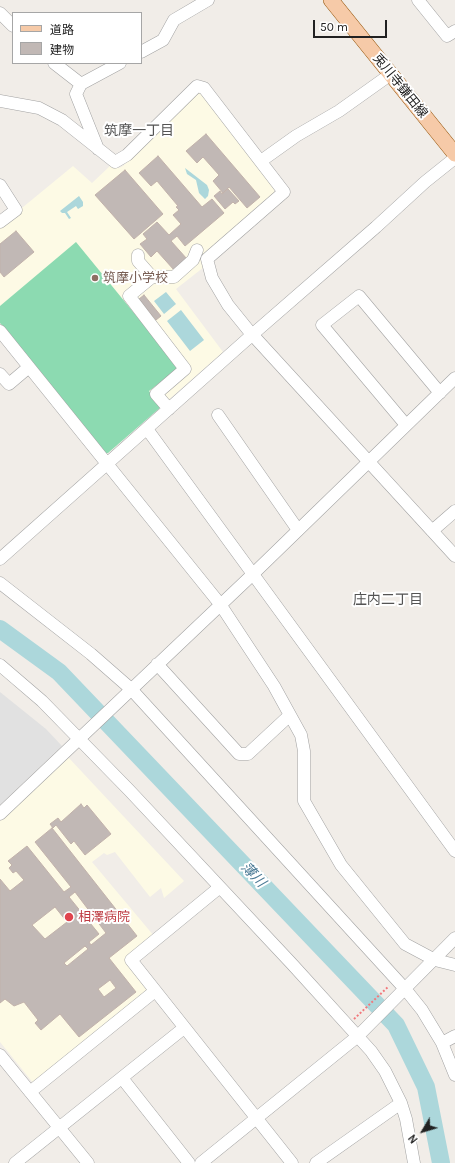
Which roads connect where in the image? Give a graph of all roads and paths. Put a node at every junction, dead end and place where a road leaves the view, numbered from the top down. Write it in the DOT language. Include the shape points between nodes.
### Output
graph roads {
  1 [pos="208,0"];
  2 [pos="331,0"];
  3 [pos="418,0"];
  4 [pos="0,13"];
  5 [pos="12,25"];
  6 [pos="455,31"];
  7 [pos="142,51"];
  8 [pos="55,64"];
  9 [pos="118,64"];
  10 [pos="391,74"];
  11 [pos="81,84"];
  12 [pos="0,101"];
  13 [pos="99,150"];
  14 [pos="455,154"];
  15 [pos="455,158"];
  16 [pos="261,161"];
  17 [pos="0,185"];
  18 [pos="0,222"];
  19 [pos="198,250"];
  20 [pos="138,255"];
  21 [pos="152,277"];
  22 [pos="0,331"];
  23 [pos="253,334"];
  24 [pos="29,367"];
  25 [pos="0,374"];
  26 [pos="455,378"];
  27 [pos="440,393"];
  28 [pos="169,409"];
  29 [pos="218,415"];
  30 [pos="406,425"];
  31 [pos="147,429"];
  32 [pos="369,460"];
  33 [pos="108,463"];
  34 [pos="455,511"];
  35 [pos="298,530"];
  36 [pos="432,531"];
  37 [pos="455,556"];
  38 [pos="0,559"];
  39 [pos="252,575"];
  40 [pos="0,583"];
  41 [pos="220,604"];
  42 [pos="157,664"];
  43 [pos="0,665"];
  44 [pos="128,691"];
  45 [pos="290,715"];
  46 [pos="81,736"];
  47 [pos="0,814"];
  48 [pos="455,851"];
  49 [pos="220,887"];
  50 [pos="455,938"];
  51 [pos="435,960"];
  52 [pos="455,965"];
  53 [pos="392,983"];
  54 [pos="155,991"];
  55 [pos="404,992"];
  56 [pos="354,1020"];
  57 [pos="184,1028"];
  58 [pos="361,1032"];
  59 [pos="455,1036"];
  60 [pos="442,1043"];
  61 [pos="452,1057"];
  62 [pos="2,1061"];
  63 [pos="455,1075"];
  64 [pos="122,1078"];
  65 [pos="30,1092"];
  66 [pos="401,1103"];
  67 [pos="258,1118"];
  68 [pos="59,1128"];
  69 [pos="15,1163"];
  70 [pos="88,1163"];
  71 [pos="189,1163"];
  72 [pos="201,1163"];
  73 [pos="292,1163"];
  74 [pos="316,1163"];
  75 [pos="414,1163"];
  1 -- 7 [label="street" via="174,20 163,40"];
  2 -- 10 [label="main road, 兎川寺鎌田線"];
  3 -- 6 [label="street" via="447,36"];
  4 -- 5 [label="street"];
  8 -- 11 [label="street"];
  9 -- 11 [label="street"];
  10 -- 14 [label="main road, 兎川寺鎌田線"];
  10 -- 16 [label="street"];
  11 -- 13 [label="street" via="76,94"];
  12 -- 13 [label="street" via="38,108 62,120"];
  13 -- 16 [label="street" via="115,162 127,155 197,86 204,88"];
  15 -- 23 [label="street"];
  16 -- 23 [label="street" via="284,192 207,259 212,278 228,306"];
  17 -- 18 [label="street" via="16,210"];
  19 -- 21 [label="street" via="193,260 174,276"];
  20 -- 21 [label="street" via="138,261"];
  21 -- 28 [label="street" via="129,296 185,369 156,394"];
  22 -- 24 [label="street"];
  23 -- 28 [label="street"];
  23 -- 32 [label="street"];
  24 -- 25 [label="street" via="9,384"];
  24 -- 33 [label="street"];
  26 -- 27 [label="street"];
  27 -- 30 [label="street"];
  27 -- 30 [label="street" via="359,296 322,325"];
  28 -- 31 [label="street"];
  29 -- 35 [label="street"];
  30 -- 32 [label="street"];
  31 -- 33 [label="street"];
  31 -- 39 [label="street"];
  32 -- 35 [label="street"];
  32 -- 36 [label="street"];
  33 -- 38 [label="street"];
  33 -- 41 [label="street"];
  34 -- 36 [label="street"];
  35 -- 39 [label="street"];
  36 -- 37 [label="street"];
  39 -- 41 [label="street"];
  39 -- 48 [label="street"];
  40 -- 44 [label="street" via="91,654"];
  41 -- 42 [label="street"];
  41 -- 45 [label="street"];
  42 -- 44 [label="street"];
  42 -- 45 [label="street" via="239,754 248,754"];
  43 -- 46 [label="street"];
  44 -- 46 [label="street"];
  44 -- 55 [label="street"];
  45 -- 51 [label="street" via="301,735 304,751 304,802 341,865 396,935 405,944"];
  46 -- 47 [label="street"];
  46 -- 49 [label="street"];
  49 -- 54 [label="street" via="131,960"];
  49 -- 58 [label="street"];
  50 -- 51 [label="street"];
  51 -- 52 [label="street"];
  51 -- 55 [label="street"];
  53 -- 56 [label="path"];
  54 -- 57 [label="street"];
  54 -- 65 [label="street"];
  55 -- 58 [label="street"];
  55 -- 60 [label="street" via="422,1010"];
  57 -- 64 [label="street"];
  57 -- 67 [label="street"];
  58 -- 66 [label="street"];
  58 -- 67 [label="street"];
  59 -- 60 [label="street"];
  60 -- 61 [label="street"];
  61 -- 63 [label="street"];
  62 -- 65 [label="street"];
  64 -- 68 [label="street"];
  64 -- 71 [label="street"];
  65 -- 68 [label="street"];
  66 -- 74 [label="street"];
  66 -- 75 [label="street"];
  67 -- 72 [label="street"];
  67 -- 73 [label="street"];
  68 -- 69 [label="street"];
  68 -- 70 [label="street"];
}
